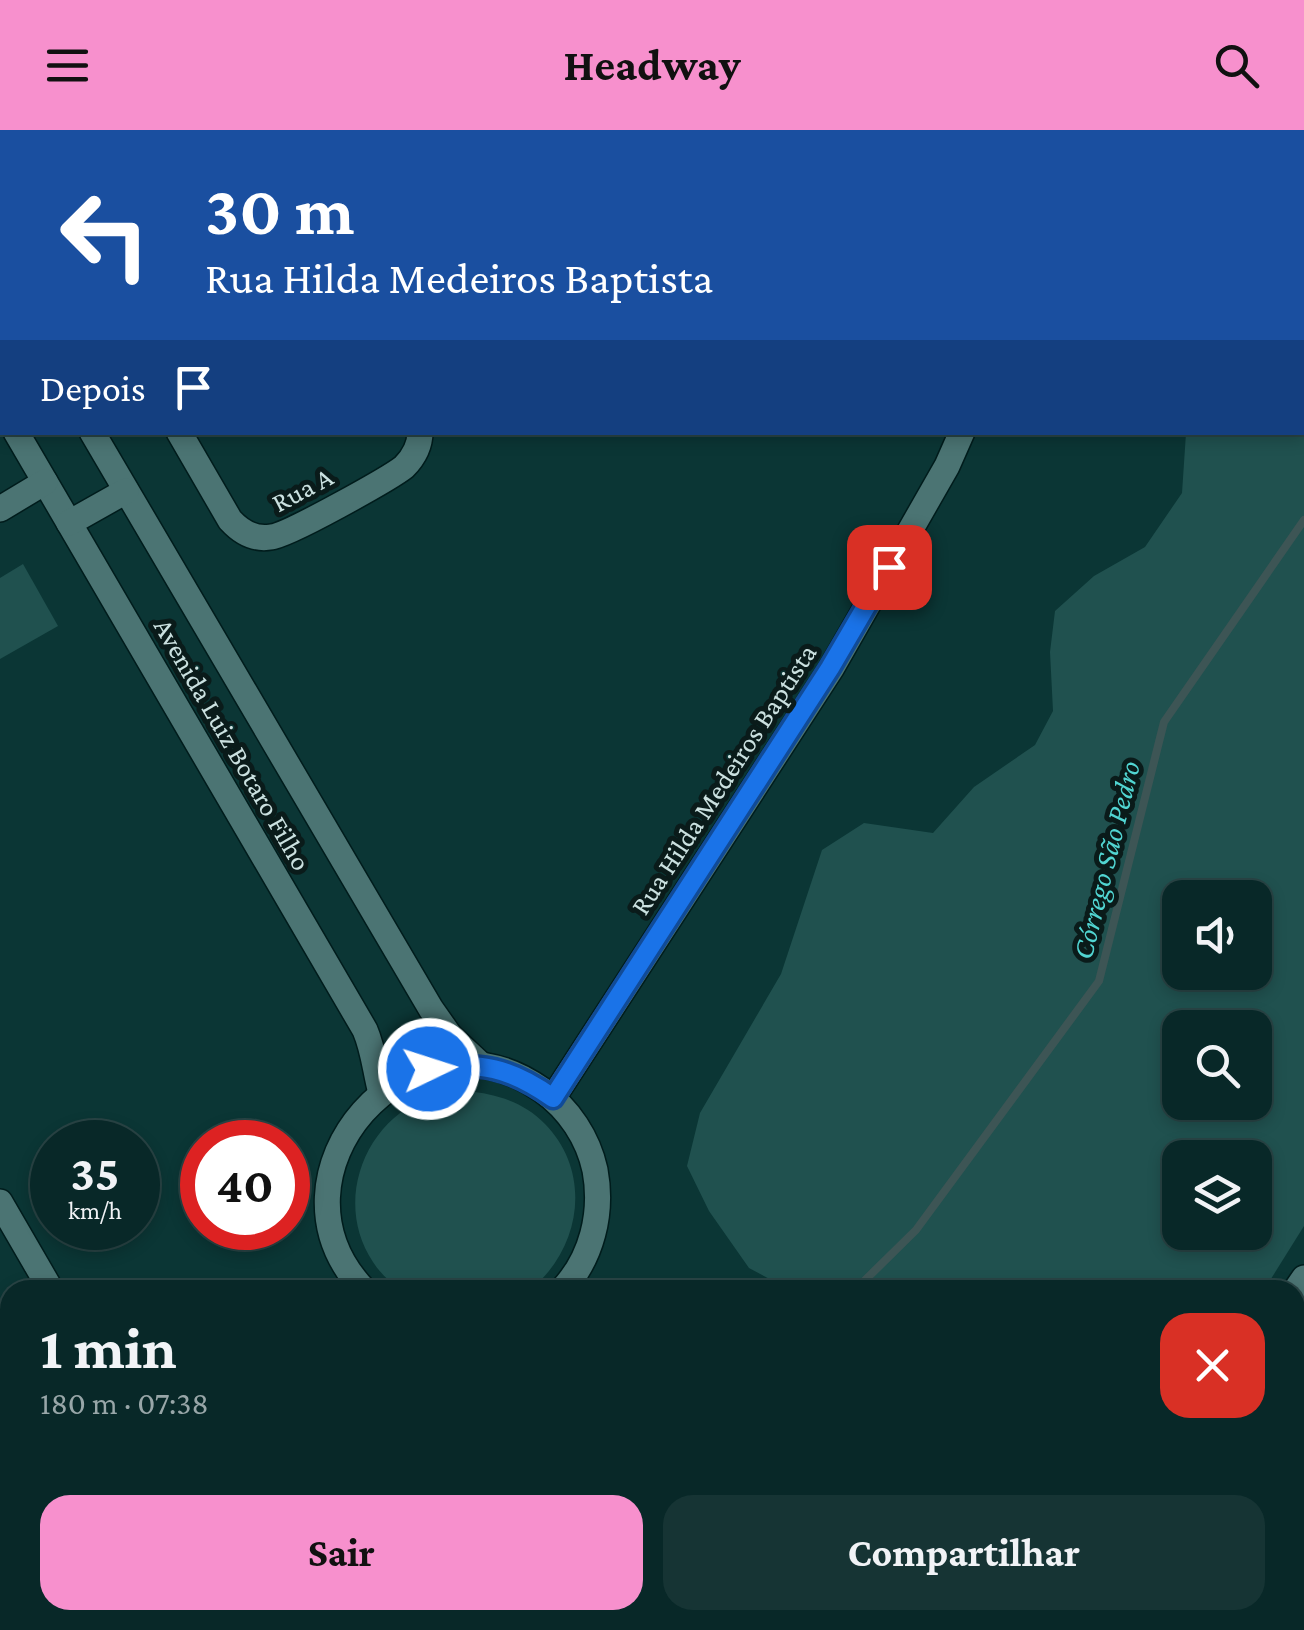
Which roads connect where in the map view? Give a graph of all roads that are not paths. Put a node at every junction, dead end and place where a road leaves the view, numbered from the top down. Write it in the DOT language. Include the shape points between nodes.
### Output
graph roads {
  1 [pos="18,435"];
  2 [pos="94,435"];
  3 [pos="182,435"];
  4 [pos="421,435"];
  5 [pos="961,435"];
  6 [pos="45,482"];
  7 [pos="126,491"];
  8 [pos="0,509"];
  9 [pos="70,523"];
  10 [pos="481,1066"];
  11 [pos="382,1092"];
  12 [pos="553,1098"];
  13 [pos="0,1202"];
  14 [pos="46,1280"];
  15 [pos="350,1280"];
  16 [pos="569,1280"];
  1 -- 6 [label="street, Avenida Luiz Botaro Filho"];
  2 -- 7 [label="street, Avenida Luiz Botaro Filho"];
  3 -- 4 [label="street, Rua A" via="230,520 262,538 284,534 400,470"];
  5 -- 12 [label="street, Rua Hilda Medeiros Baptista" via="830,668"];
  6 -- 8 [label="street"];
  6 -- 9 [label="street, Avenida Luiz Botaro Filho"];
  7 -- 9 [label="street"];
  7 -- 10 [label="street, Avenida Luiz Botaro Filho" via="431,1009"];
  9 -- 11 [label="street, Avenida Luiz Botaro Filho" via="364,1030"];
  10 -- 11 [label="street" via="429,1069"];
  10 -- 12 [label="street" via="507,1072"];
  11 -- 15 [label="street" via="346,1132 329,1182 332,1234"];
  12 -- 16 [label="street" via="584,1138 598,1186 593,1236"];
  13 -- 14 [label="street"];
}
